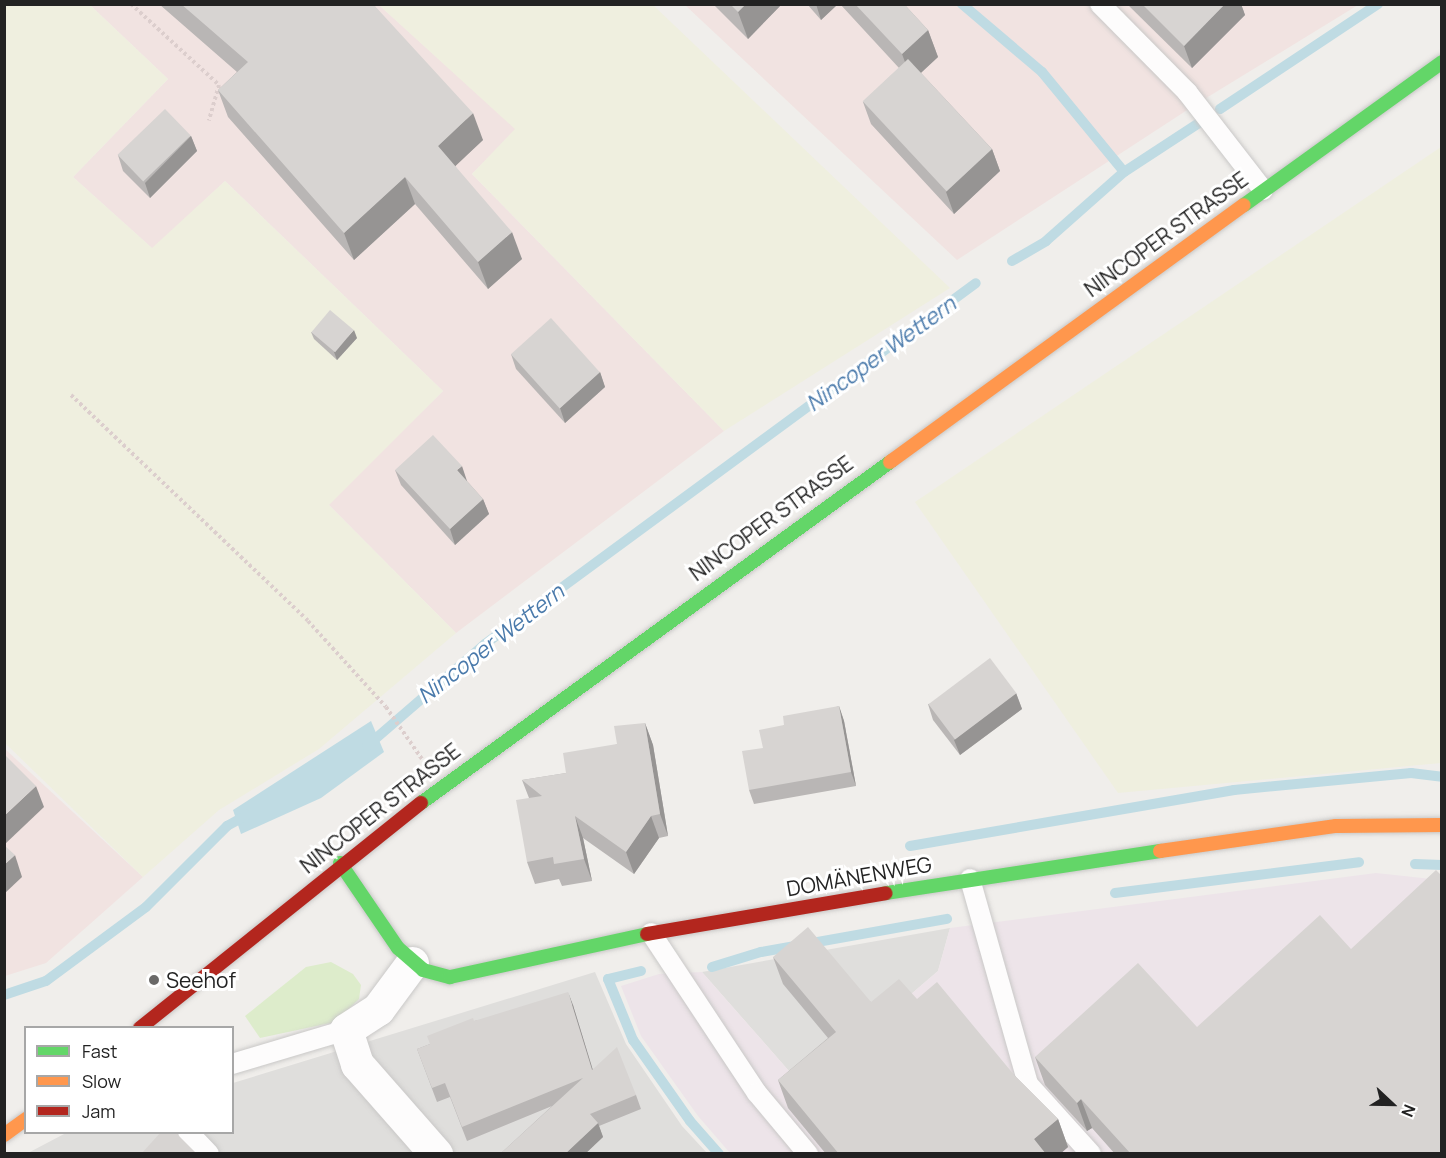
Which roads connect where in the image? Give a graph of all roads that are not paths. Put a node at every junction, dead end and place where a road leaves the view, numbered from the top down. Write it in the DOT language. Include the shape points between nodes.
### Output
graph roads {
  1 [pos="1100,4"];
  2 [pos="1442,62"];
  3 [pos="1263,190"];
  4 [pos="1442,825"];
  5 [pos="340,863"];
  6 [pos="970,879"];
  7 [pos="651,933"];
  8 [pos="412,963"];
  9 [pos="142,1026"];
  10 [pos="346,1030"];
  11 [pos="234,1063"];
  12 [pos="24,1120"];
  13 [pos="190,1134"];
  14 [pos="4,1135"];
  15 [pos="209,1154"];
  16 [pos="436,1154"];
  17 [pos="808,1154"];
  18 [pos="1091,1154"];
  1 -- 3 [label="lane" via="1187,92"];
  2 -- 3 [label="main road, NINCOPER STRASSE"];
  3 -- 5 [label="main road, NINCOPER STRASSE" via="658,626"];
  4 -- 6 [label="main road, DOMÄNENWEG" via="1336,826"];
  5 -- 8 [label="main road, DOMÄNENWEG"];
  5 -- 9 [label="main road, NINCOPER STRASSE"];
  6 -- 7 [label="main road, DOMÄNENWEG"];
  6 -- 18 [label="lane" via="1028,1084"];
  7 -- 8 [label="main road, DOMÄNENWEG" via="450,977"];
  7 -- 17 [label="lane" via="756,1093"];
  8 -- 10 [label="street" via="378,1009"];
  10 -- 11 [label="lane"];
  10 -- 16 [label="street" via="357,1064"];
  12 -- 14 [label="main road"];
  13 -- 15 [label="lane"];
}
